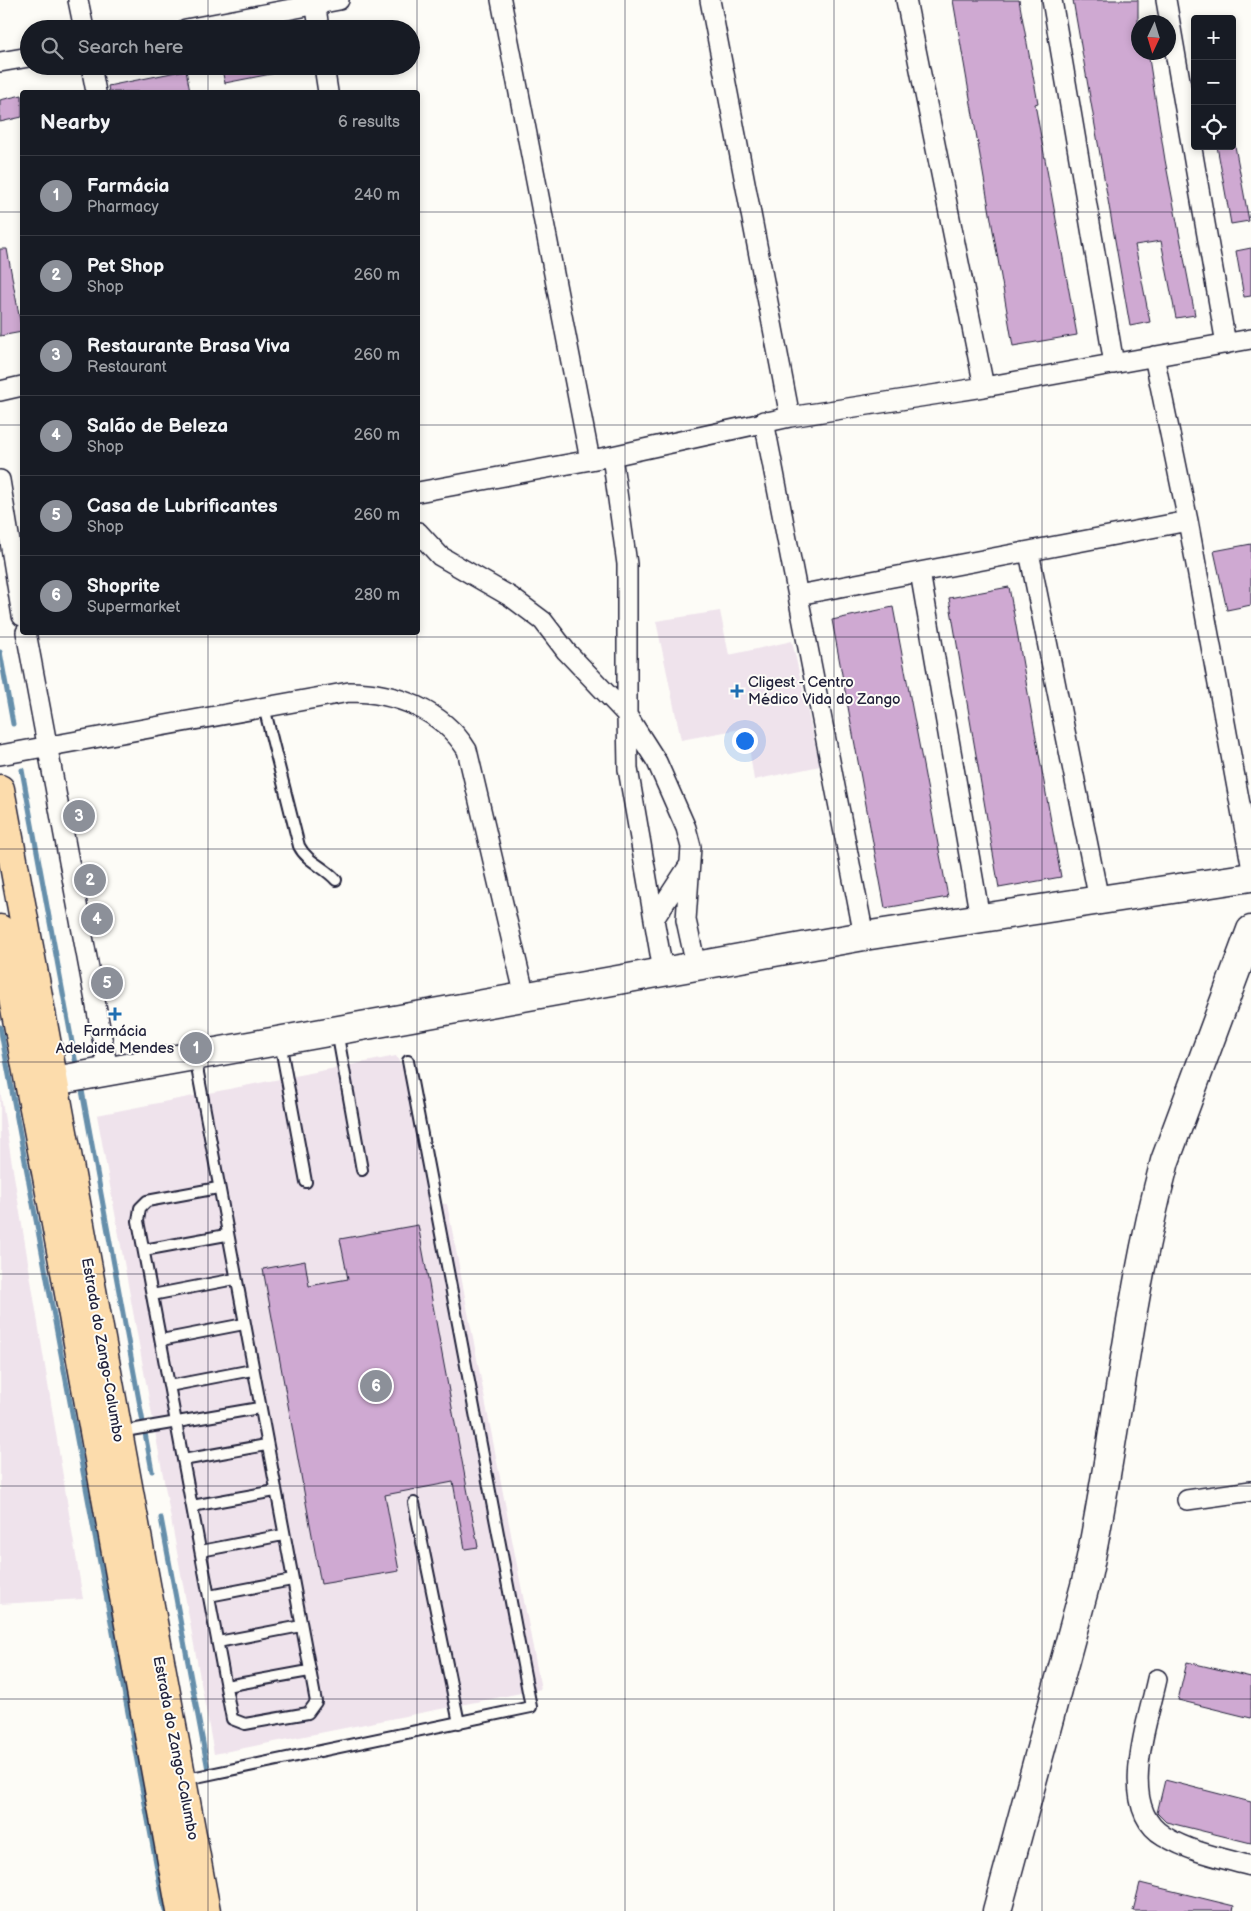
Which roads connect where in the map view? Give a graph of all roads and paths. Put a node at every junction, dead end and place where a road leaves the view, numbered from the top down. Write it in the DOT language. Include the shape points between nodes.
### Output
graph roads {
  1 [pos="78,0"];
  2 [pos="339,0"];
  3 [pos="501,0"];
  4 [pos="710,0"];
  5 [pos="906,0"];
  6 [pos="1052,0"];
  7 [pos="1166,0"];
  8 [pos="316,3"];
  9 [pos="82,20"];
  10 [pos="231,20"];
  11 [pos="318,20"];
  12 [pos="20,59"];
  13 [pos="0,62"];
  14 [pos="93,75"];
  15 [pos="325,75"];
  16 [pos="96,90"];
  17 [pos="328,90"];
  18 [pos="1251,339"];
  19 [pos="1226,344"];
  20 [pos="1154,356"];
  21 [pos="1114,364"];
  22 [pos="20,386"];
  23 [pos="984,387"];
  24 [pos="0,391"];
  25 [pos="790,416"];
  26 [pos="764,421"];
  27 [pos="612,456"];
  28 [pos="590,460"];
  29 [pos="0,480"];
  30 [pos="420,492"];
  31 [pos="1188,521"];
  32 [pos="420,534"];
  33 [pos="1029,552"];
  34 [pos="920,572"];
  35 [pos="19,573"];
  36 [pos="20,587"];
  37 [pos="798,595"];
  38 [pos="27,635"];
  39 [pos="264,708"];
  40 [pos="627,715"];
  41 [pos="46,746"];
  42 [pos="13,753"];
  43 [pos="0,789"];
  44 [pos="1251,864"];
  45 [pos="689,866"];
  46 [pos="646,874"];
  47 [pos="1251,877"];
  48 [pos="336,880"];
  49 [pos="667,899"];
  50 [pos="1099,900"];
  51 [pos="980,918"];
  52 [pos="654,919"];
  53 [pos="686,920"];
  54 [pos="0,929"];
  55 [pos="1251,930"];
  56 [pos="864,936"];
  57 [pos="696,966"];
  58 [pos="663,971"];
  59 [pos="525,997"];
  60 [pos="336,1030"];
  61 [pos="280,1040"];
  62 [pos="195,1055"];
  63 [pos="408,1061"];
  64 [pos="80,1076"];
  65 [pos="362,1170"];
  66 [pos="306,1182"];
  67 [pos="218,1188"];
  68 [pos="226,1234"];
  69 [pos="144,1250"];
  70 [pos="235,1280"];
  71 [pos="152,1295"];
  72 [pos="244,1324"];
  73 [pos="161,1340"];
  74 [pos="252,1370"];
  75 [pos="169,1386"];
  76 [pos="259,1408"];
  77 [pos="176,1423"];
  78 [pos="127,1431"];
  79 [pos="266,1445"];
  80 [pos="183,1460"];
  81 [pos="275,1491"];
  82 [pos="1251,1491"];
  83 [pos="1187,1500"];
  84 [pos="414,1503"];
  85 [pos="192,1506"];
  86 [pos="284,1535"];
  87 [pos="201,1551"];
  88 [pos="292,1580"];
  89 [pos="209,1596"];
  90 [pos="301,1626"];
  91 [pos="218,1642"];
  92 [pos="309,1671"];
  93 [pos="1157,1679"];
  94 [pos="226,1686"];
  95 [pos="459,1723"];
  96 [pos="182,1780"];
  97 [pos="1251,1866"];
  98 [pos="181,1911"];
  99 [pos="206,1911"];
  100 [pos="997,1911"];
  1 -- 9 [label="street"];
  2 -- 8 [label="street"];
  3 -- 28 [label="street"];
  4 -- 25 [label="street"];
  5 -- 23 [label="street"];
  6 -- 21 [label="street"];
  7 -- 19 [label="street"];
  8 -- 10 [label="street"];
  8 -- 11 [label="street"];
  12 -- 13 [label="street"];
  14 -- 16 [label="street"];
  15 -- 17 [label="street"];
  18 -- 19 [label="street"];
  19 -- 20 [label="street"];
  20 -- 21 [label="street"];
  20 -- 31 [label="street"];
  21 -- 23 [label="street"];
  22 -- 24 [label="street"];
  23 -- 25 [label="street"];
  25 -- 26 [label="street"];
  26 -- 27 [label="street"];
  26 -- 37 [label="street"];
  27 -- 28 [label="street"];
  27 -- 40 [label="street" via="627,564"];
  28 -- 30 [label="street"];
  29 -- 35 [label="street"];
  31 -- 33 [label="street"];
  31 -- 44 [label="street"];
  32 -- 40 [label="street" via="440,556 511,597 543,622"];
  33 -- 34 [label="street"];
  33 -- 50 [label="street"];
  34 -- 37 [label="street"];
  34 -- 51 [label="street"];
  35 -- 36 [label="street"];
  37 -- 56 [label="street"];
  38 -- 41 [label="street"];
  39 -- 41 [label="street"];
  39 -- 48 [label="lane" via="299,846 303,854"];
  39 -- 59 [label="street" via="349,692 368,692 417,706 441,719 458,734 468,750"];
  40 -- 45 [label="street" via="657,762 686,828"];
  40 -- 46 [label="street" via="628,769"];
  41 -- 42 [label="street"];
  41 -- 64 [label="street"];
  43 -- 64 [label="main road, Estrada do Zango-Calumbo"];
  45 -- 49 [label="street"];
  45 -- 53 [label="street"];
  46 -- 49 [label="street"];
  46 -- 52 [label="street"];
  47 -- 50 [label="street"];
  49 -- 52 [label="street"];
  49 -- 53 [label="street"];
  50 -- 51 [label="street"];
  51 -- 56 [label="street"];
  52 -- 58 [label="street"];
  53 -- 57 [label="street"];
  54 -- 98 [label="main road"];
  55 -- 100 [label="street" via="1165,1161 1143,1258 1086,1582"];
  56 -- 57 [label="street"];
  57 -- 58 [label="street"];
  58 -- 59 [label="street"];
  59 -- 60 [label="street"];
  60 -- 61 [label="street"];
  60 -- 65 [label="lane"];
  61 -- 62 [label="street"];
  61 -- 66 [label="lane"];
  62 -- 64 [label="street"];
  62 -- 67 [label="lane"];
  63 -- 95 [label="lane" via="531,1707"];
  64 -- 78 [label="main road, Estrada do Zango-Calumbo"];
  67 -- 68 [label="lane"];
  67 -- 69 [label="lane" via="147,1201 140,1208 138,1220"];
  68 -- 69 [label="lane"];
  68 -- 70 [label="lane"];
  69 -- 71 [label="lane"];
  70 -- 71 [label="lane"];
  70 -- 72 [label="lane"];
  71 -- 73 [label="lane"];
  72 -- 73 [label="lane"];
  72 -- 74 [label="lane"];
  73 -- 75 [label="lane"];
  74 -- 75 [label="lane"];
  74 -- 76 [label="lane"];
  75 -- 77 [label="lane"];
  76 -- 77 [label="lane"];
  76 -- 79 [label="lane"];
  77 -- 78 [label="lane"];
  77 -- 80 [label="lane"];
  78 -- 96 [label="main road, Estrada do Zango-Calumbo"];
  79 -- 80 [label="lane"];
  79 -- 81 [label="lane"];
  80 -- 85 [label="lane"];
  81 -- 85 [label="lane"];
  81 -- 86 [label="lane"];
  82 -- 83 [label="street"];
  84 -- 95 [label="lane"];
  85 -- 87 [label="lane"];
  86 -- 87 [label="lane"];
  86 -- 88 [label="lane"];
  87 -- 89 [label="lane"];
  88 -- 89 [label="lane"];
  88 -- 90 [label="lane"];
  89 -- 91 [label="lane"];
  90 -- 91 [label="lane"];
  90 -- 92 [label="lane"];
  91 -- 94 [label="lane"];
  92 -- 94 [label="lane"];
  92 -- 94 [label="lane" via="316,1702 308,1713 240,1723 232,1718"];
  93 -- 97 [label="street" via="1136,1784 1142,1810 1150,1825 1163,1836 1187,1847"];
  95 -- 96 [label="lane"];
  96 -- 99 [label="main road, Estrada do Zango-Calumbo"];
}
